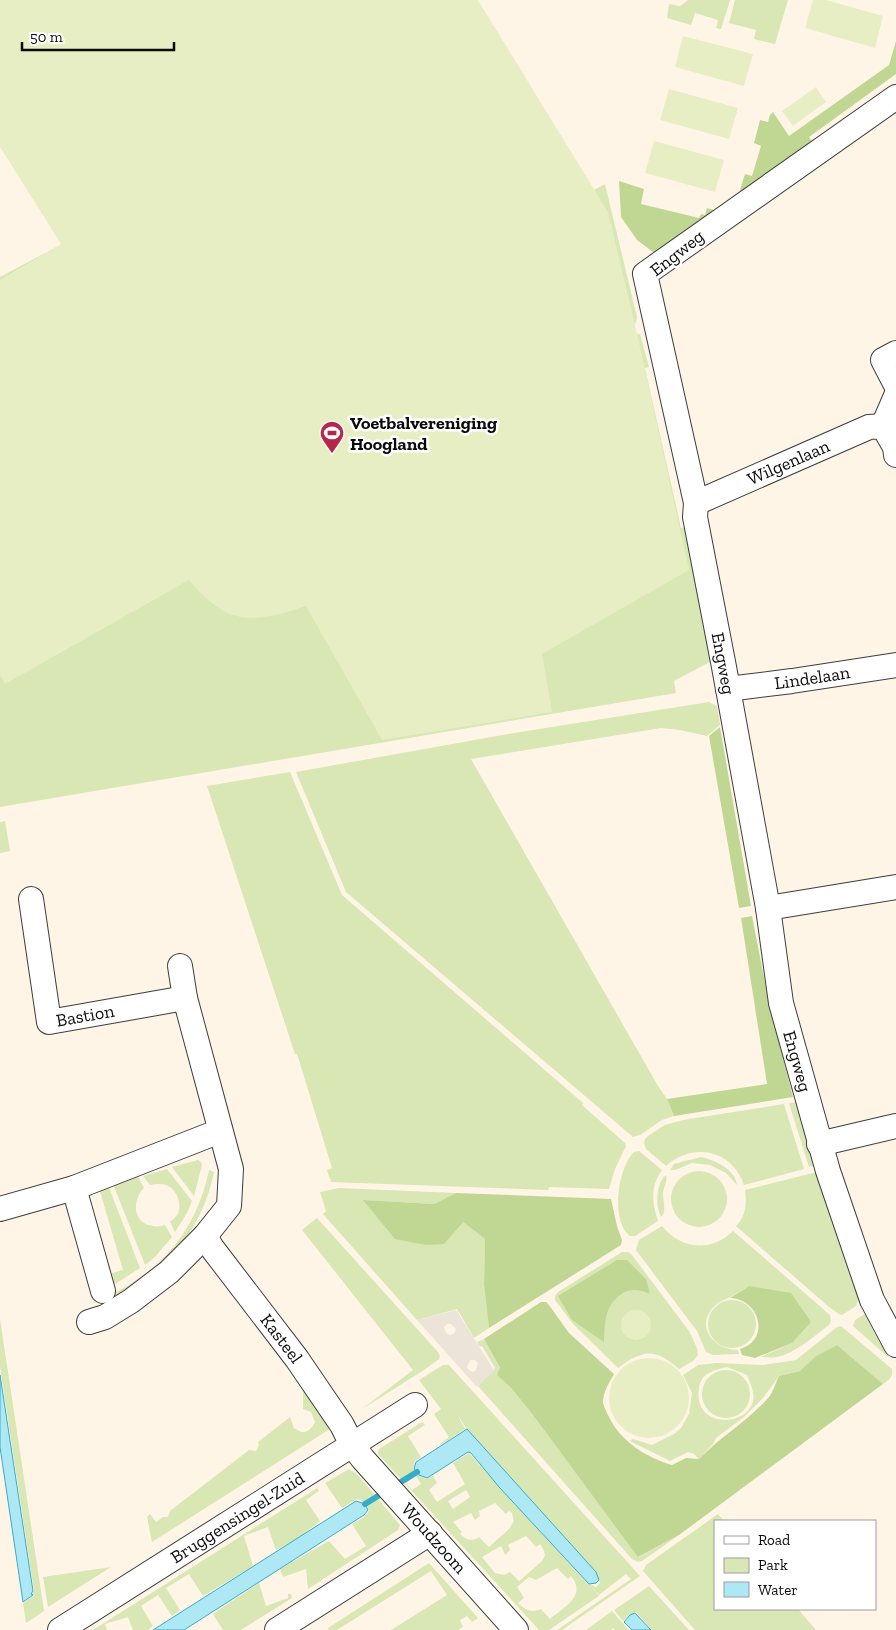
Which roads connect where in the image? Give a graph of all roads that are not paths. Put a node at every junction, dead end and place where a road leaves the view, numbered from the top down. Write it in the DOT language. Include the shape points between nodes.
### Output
graph roads {
  1 [pos="896,97"];
  2 [pos="896,353"];
  3 [pos="896,385"];
  4 [pos="896,396"];
  5 [pos="883,426"];
  6 [pos="896,455"];
  7 [pos="696,504"];
  8 [pos="896,664"];
  9 [pos="728,689"];
  10 [pos="896,887"];
  11 [pos="31,899"];
  12 [pos="768,908"];
  13 [pos="180,966"];
  14 [pos="185,998"];
  15 [pos="896,1126"];
  16 [pos="220,1131"];
  17 [pos="819,1144"];
  18 [pos="74,1188"];
  19 [pos="0,1209"];
  20 [pos="205,1236"];
  21 [pos="103,1291"];
  22 [pos="89,1322"];
  23 [pos="896,1344"];
  24 [pos="415,1405"];
  25 [pos="352,1445"];
  26 [pos="430,1533"];
  27 [pos="65,1629"];
  28 [pos="277,1630"];
  29 [pos="516,1630"];
  1 -- 7 [label="street, Engweg" via="645,274"];
  2 -- 3 [label="street" via="883,360"];
  4 -- 5 [label="street"];
  5 -- 6 [label="street"];
  5 -- 7 [label="street, Wilgenlaan" via="869,427"];
  7 -- 9 [label="street, Engweg" via="695,517"];
  8 -- 9 [label="street, Lindelaan"];
  9 -- 12 [label="street, Engweg"];
  10 -- 12 [label="street"];
  11 -- 14 [label="street, Bastion" via="49,1022"];
  12 -- 17 [label="street, Engweg" via="781,1003"];
  13 -- 14 [label="street"];
  14 -- 16 [label="street"];
  15 -- 17 [label="street"];
  16 -- 18 [label="street"];
  16 -- 20 [label="street" via="231,1169 229,1206"];
  17 -- 23 [label="street, Engweg" via="872,1300"];
  18 -- 19 [label="street"];
  18 -- 21 [label="street"];
  20 -- 22 [label="street" via="169,1272 131,1301 105,1318"];
  20 -- 25 [label="street, Kasteel" via="297,1359"];
  24 -- 25 [label="street, Bruggensingel-Zuid"];
  25 -- 26 [label="street, Woudzoom"];
  25 -- 27 [label="street, Bruggensingel-Zuid"];
  26 -- 28 [label="street"];
  26 -- 29 [label="street, Woudzoom"];
}
